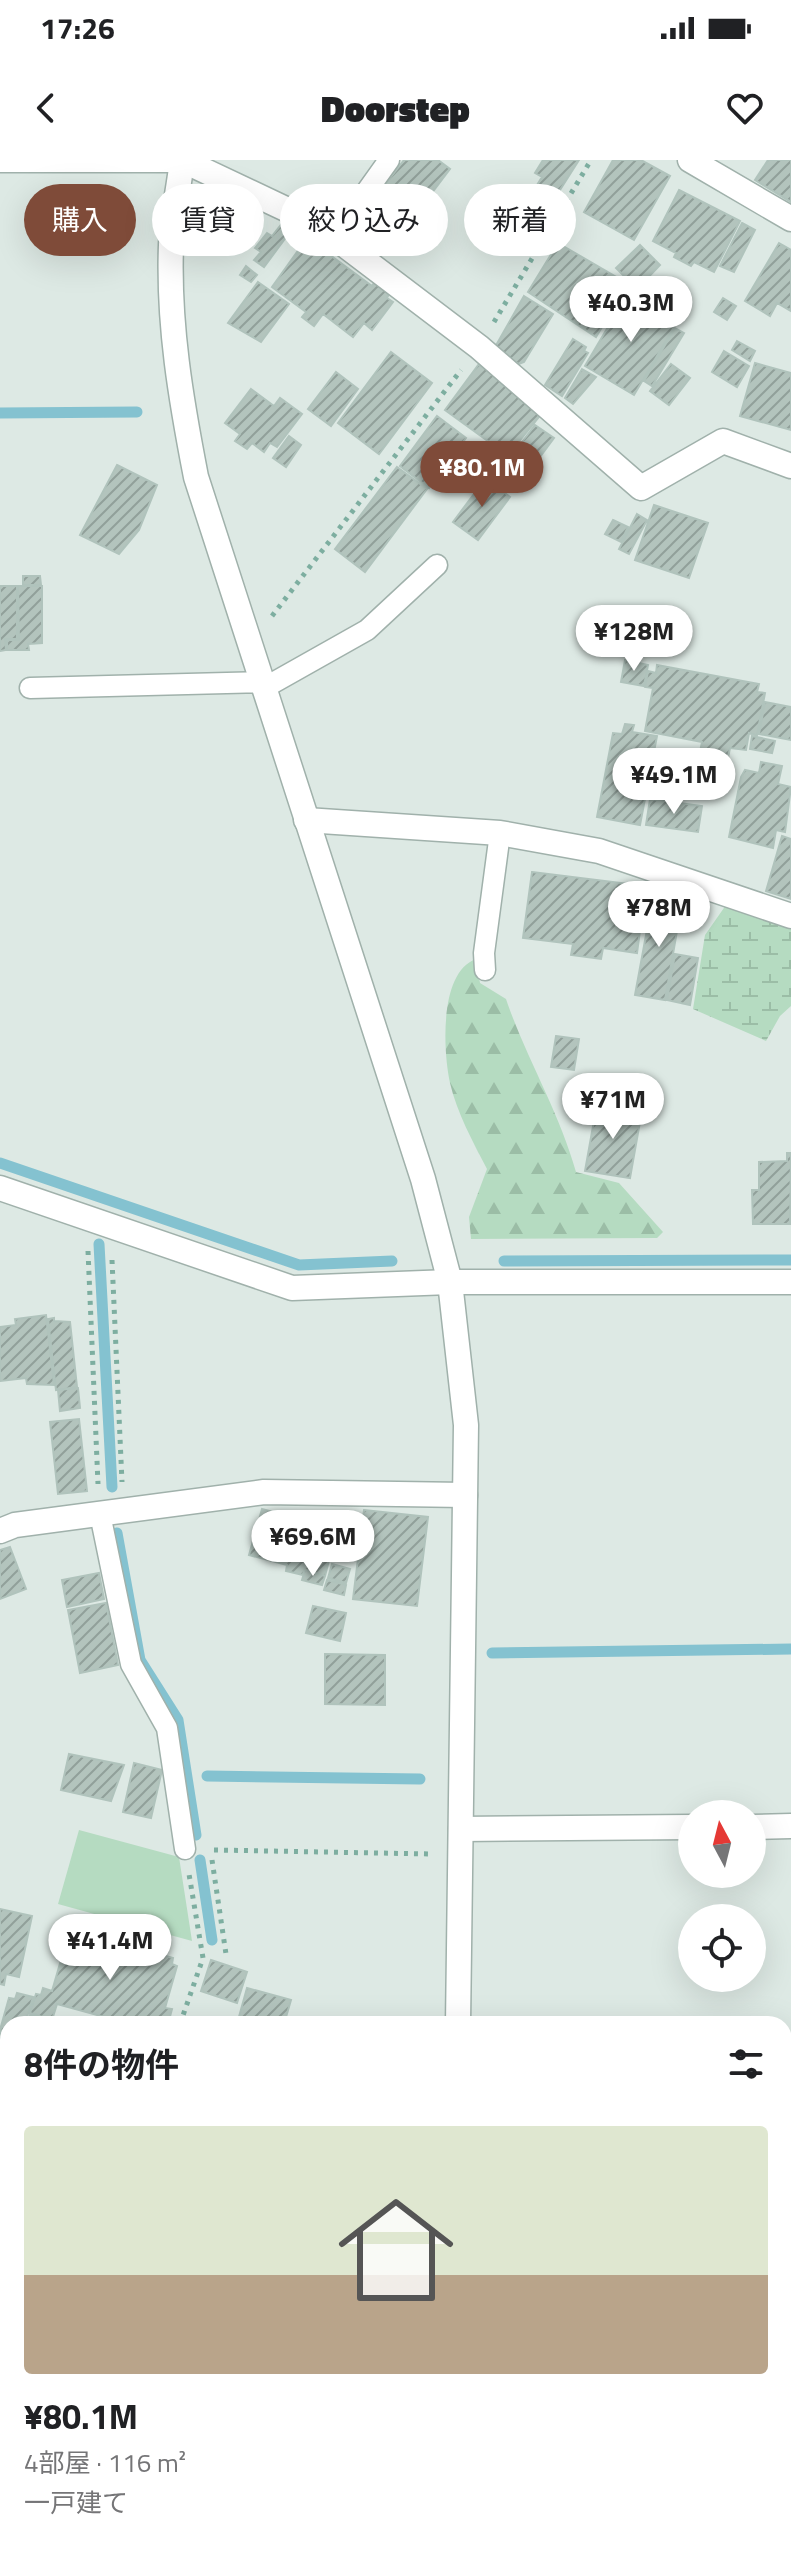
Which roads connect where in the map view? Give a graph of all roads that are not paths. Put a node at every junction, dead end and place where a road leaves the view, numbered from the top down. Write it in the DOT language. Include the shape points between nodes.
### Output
graph roads {
  1 [pos="0,160"];
  2 [pos="182,160"];
  3 [pos="389,160"];
  4 [pos="690,160"];
  5 [pos="372,184"];
  6 [pos="280,210"];
  7 [pos="791,219"];
  8 [pos="359,256"];
  9 [pos="791,466"];
  10 [pos="437,565"];
  11 [pos="263,685"];
  12 [pos="30,688"];
  13 [pos="306,820"];
  14 [pos="500,833"];
  15 [pos="791,916"];
  16 [pos="485,970"];
  17 [pos="0,1188"];
  18 [pos="450,1282"];
  19 [pos="791,1282"];
  20 [pos="465,1495"];
  21 [pos="111,1512"];
  22 [pos="0,1531"];
  23 [pos="791,1826"];
  24 [pos="678,1827"];
  25 [pos="766,1827"];
  26 [pos="461,1829"];
  27 [pos="185,1849"];
  28 [pos="458,2016"];
  1 -- 2 [label="street"];
  2 -- 6 [label="street"];
  2 -- 11 [label="street" via="171,242 171,316 180,395 196,477"];
  3 -- 5 [label="lane"];
  4 -- 7 [label="street"];
  8 -- 9 [label="street" via="479,347 641,488 723,441"];
  10 -- 11 [label="lane" via="367,630"];
  11 -- 12 [label="lane"];
  11 -- 13 [label="street"];
  13 -- 14 [label="street"];
  13 -- 18 [label="street" via="423,1179"];
  14 -- 15 [label="street" via="599,851"];
  14 -- 16 [label="lane"];
  17 -- 18 [label="street" via="292,1288"];
  18 -- 19 [label="street"];
  18 -- 20 [label="street" via="466,1425"];
  20 -- 21 [label="street" via="264,1492"];
  20 -- 26 [label="street"];
  21 -- 22 [label="street"];
  21 -- 27 [label="lane" via="131,1664 167,1728"];
  23 -- 25 [label="street"];
  24 -- 26 [label="street"];
  26 -- 28 [label="street"];
}
